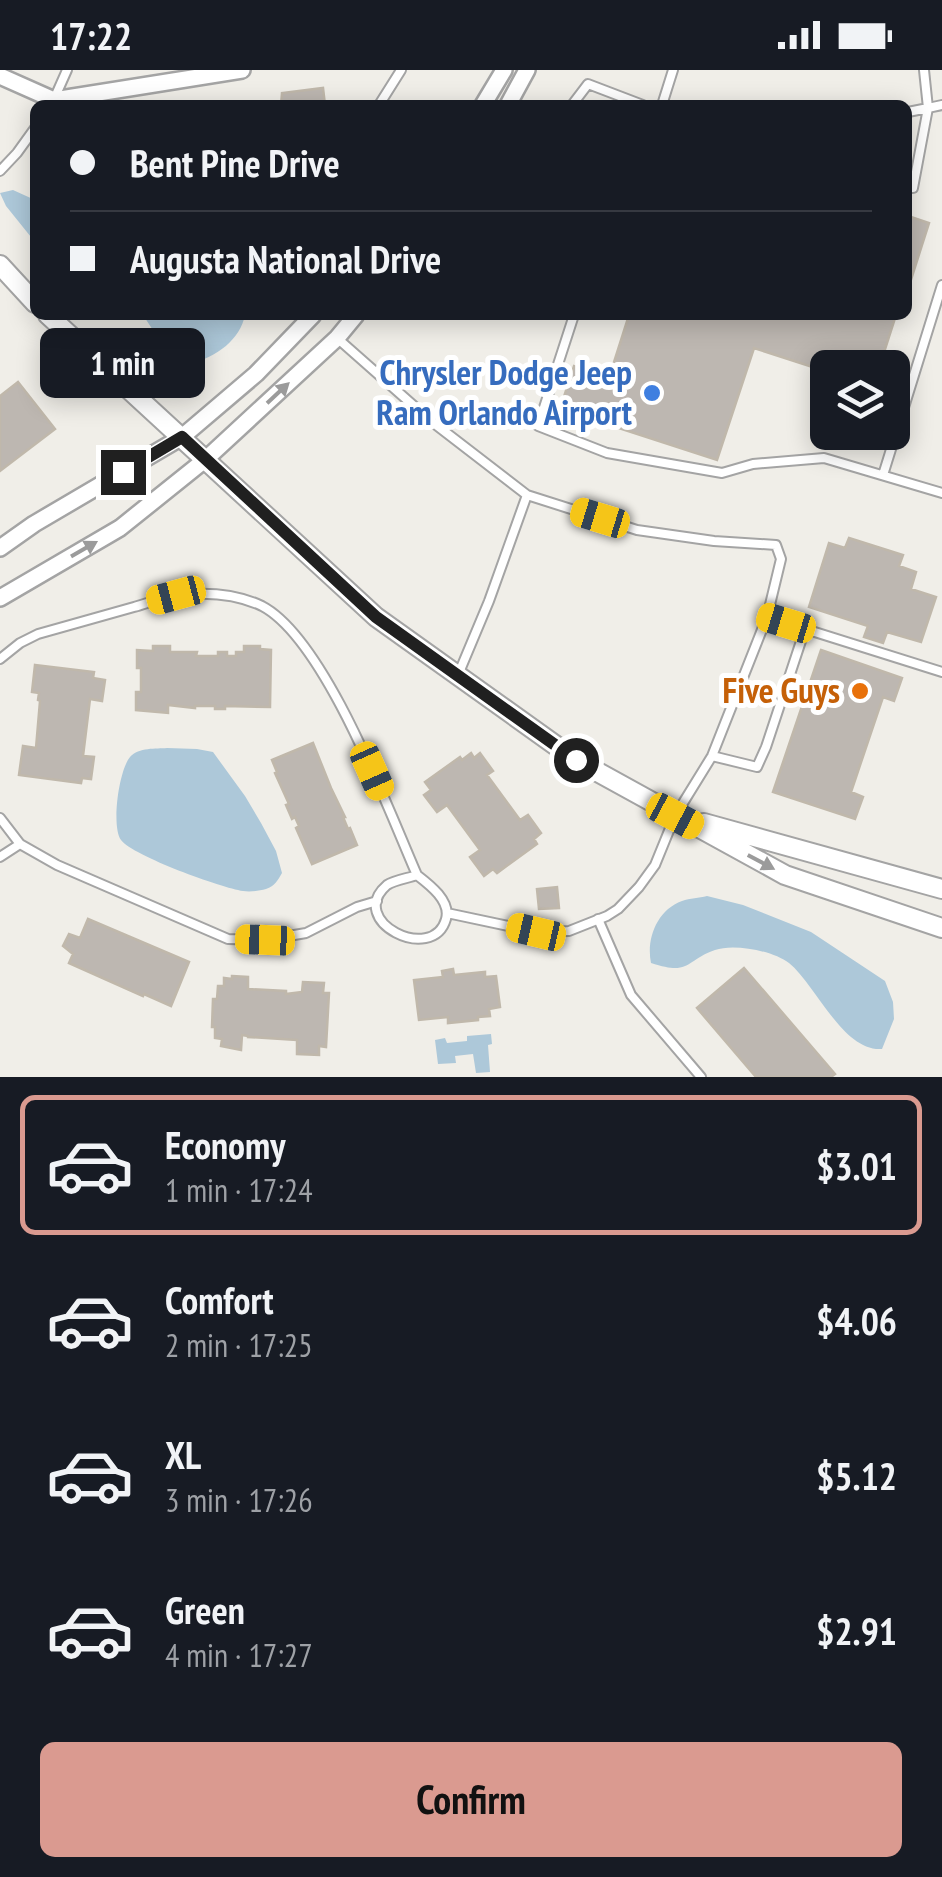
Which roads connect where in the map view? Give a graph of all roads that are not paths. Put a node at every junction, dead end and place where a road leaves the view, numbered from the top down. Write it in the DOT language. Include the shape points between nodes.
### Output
graph roads {
  1 [pos="67,70"];
  2 [pos="242,70"];
  3 [pos="401,70"];
  4 [pos="504,70"];
  5 [pos="527,70"];
  6 [pos="673,70"];
  7 [pos="924,70"];
  8 [pos="0,76"];
  9 [pos="48,100"];
  10 [pos="53,100"];
  11 [pos="64,100"];
  12 [pos="382,100"];
  13 [pos="486,100"];
  14 [pos="511,100"];
  15 [pos="576,100"];
  16 [pos="630,100"];
  17 [pos="664,100"];
  18 [pos="942,105"];
  19 [pos="928,108"];
  20 [pos="912,111"];
  21 [pos="30,135"];
  22 [pos="0,172"];
  23 [pos="912,188"];
  24 [pos="0,265"];
  25 [pos="942,285"];
  26 [pos="30,298"];
  27 [pos="53,320"];
  28 [pos="308,320"];
  29 [pos="352,320"];
  30 [pos="572,320"];
  31 [pos="337,338"];
  32 [pos="182,437"];
  33 [pos="206,459"];
  34 [pos="882,475"];
  35 [pos="942,492"];
  36 [pos="527,495"];
  37 [pos="0,548"];
  38 [pos="0,598"];
  39 [pos="767,617"];
  40 [pos="805,629"];
  41 [pos="0,659"];
  42 [pos="942,672"];
  43 [pos="458,675"];
  44 [pos="712,756"];
  45 [pos="675,816"];
  46 [pos="0,818"];
  47 [pos="20,844"];
  48 [pos="0,857"];
  49 [pos="418,875"];
  50 [pos="942,889"];
  51 [pos="377,901"];
  52 [pos="447,913"];
  53 [pos="598,919"];
  54 [pos="942,928"];
  55 [pos="701,1077"];
  1 -- 10 [label="lane"];
  2 -- 11 [label="street"];
  3 -- 12 [label="lane"];
  4 -- 13 [label="street"];
  5 -- 14 [label="street"];
  6 -- 17 [label="lane"];
  7 -- 19 [label="lane"];
  8 -- 9 [label="street"];
  15 -- 16 [label="lane" via="588,84"];
  18 -- 19 [label="lane"];
  19 -- 20 [label="lane"];
  19 -- 23 [label="lane"];
  21 -- 22 [label="lane"];
  24 -- 26 [label="street"];
  25 -- 34 [label="lane"];
  27 -- 32 [label="street"];
  28 -- 32 [label="street"];
  29 -- 31 [label="street"];
  30 -- 34 [label="lane" via="538,426 606,453 722,473 824,458"];
  33 -- 31 [label="street, one-way"];
  31 -- 36 [label="lane"];
  32 -- 33 [label="street"];
  32 -- 37 [label="street"];
  38 -- 33 [label="street, one-way" via="120,528"];
  33 -- 43 [label="street" via="376,617"];
  34 -- 35 [label="lane"];
  36 -- 39 [label="lane" via="637,530 776,546 782,559"];
  36 -- 43 [label="lane"];
  39 -- 40 [label="lane"];
  39 -- 44 [label="lane"];
  40 -- 42 [label="lane"];
  40 -- 44 [label="lane" via="757,767"];
  41 -- 49 [label="lane" via="38,634 176,595 243,598 265,608 287,624 316,662"];
  43 -- 45 [label="street" via="576,760"];
  44 -- 45 [label="lane"];
  45 -- 50 [label="street"];
  45 -- 53 [label="lane" via="655,866 618,909"];
  45 -- 54 [label="street, one-way" via="785,874"];
  46 -- 47 [label="lane"];
  47 -- 48 [label="lane"];
  47 -- 51 [label="lane" via="228,939 306,933"];
  49 -- 51 [label="lane" via="388,884"];
  49 -- 52 [label="lane" via="437,890"];
  51 -- 52 [label="lane" via="378,917 409,939 436,932"];
  52 -- 53 [label="lane" via="536,932 568,931"];
  53 -- 55 [label="lane" via="632,995"];
}
